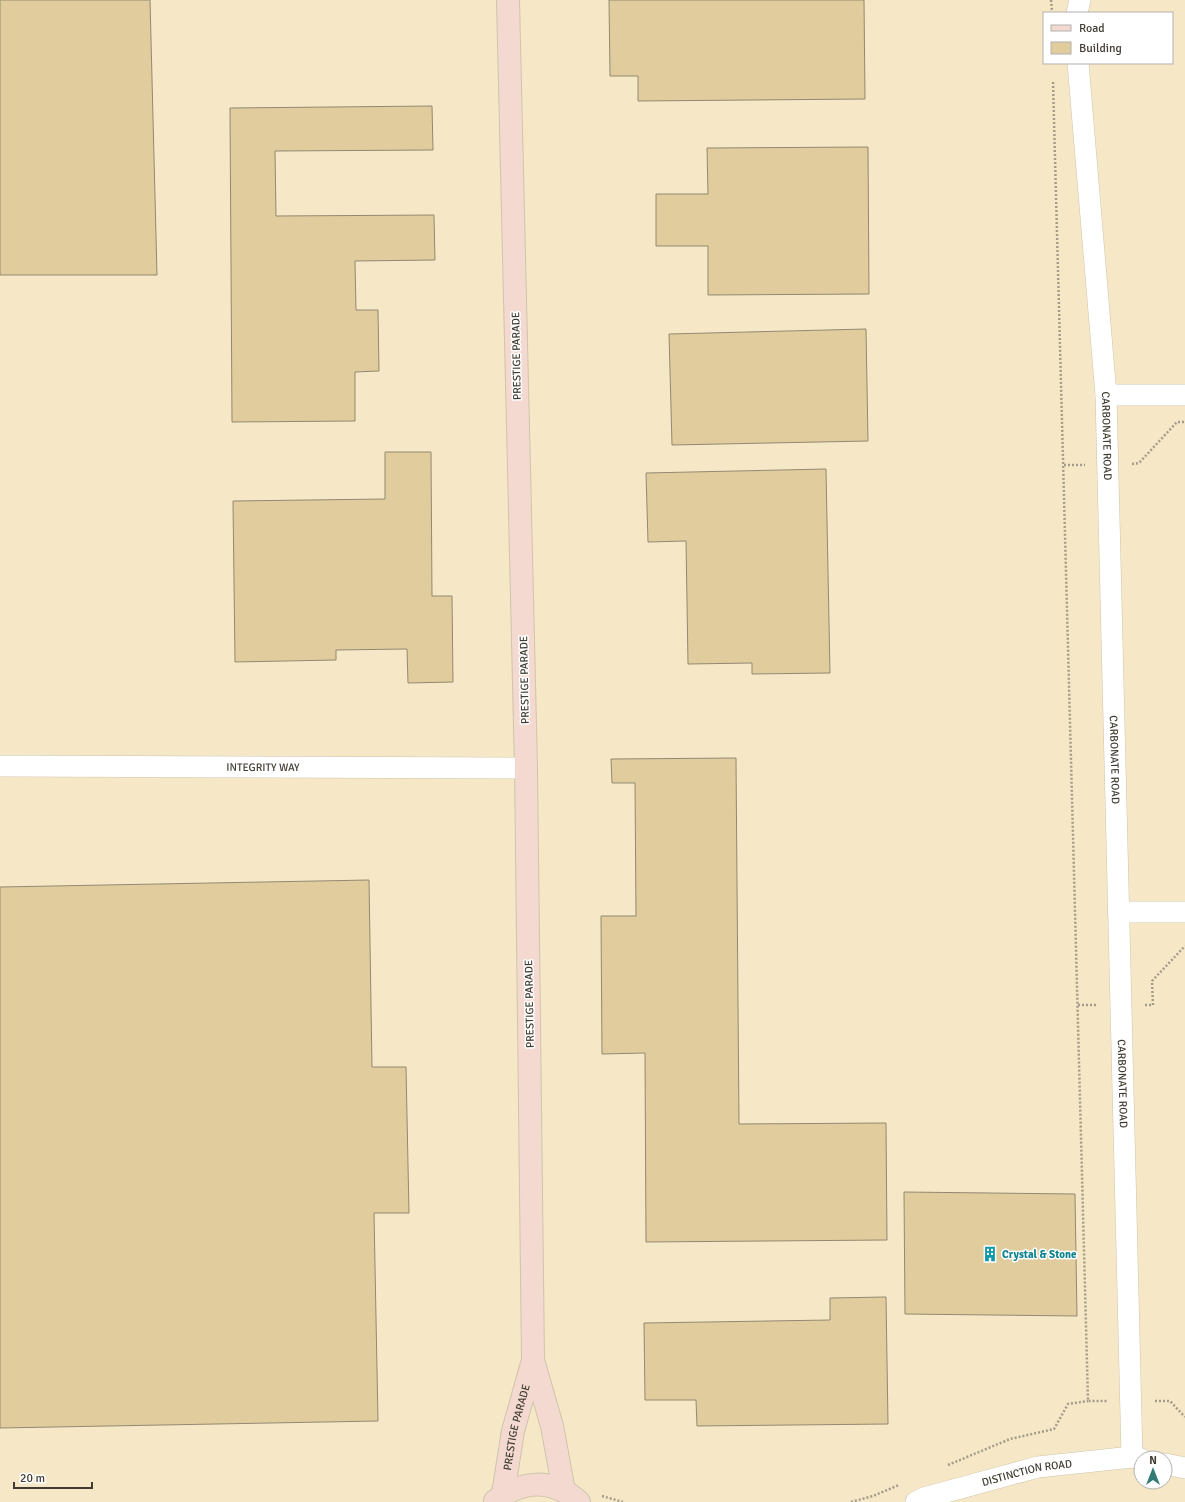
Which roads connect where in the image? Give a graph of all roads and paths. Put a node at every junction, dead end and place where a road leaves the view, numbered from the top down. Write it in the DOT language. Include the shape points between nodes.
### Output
graph roads {
  1 [pos="508,0"];
  2 [pos="1051,0"];
  3 [pos="1080,0"];
  4 [pos="1052,12"];
  5 [pos="1077,12"];
  6 [pos="1078,64"];
  7 [pos="1053,79"];
  8 [pos="1106,395"];
  9 [pos="1185,395"];
  10 [pos="0,766"];
  11 [pos="526,768"];
  12 [pos="1118,912"];
  13 [pos="1185,912"];
  14 [pos="533,1360"];
  15 [pos="1088,1401"];
  16 [pos="1131,1401"];
  17 [pos="1185,1417"];
  18 [pos="1136,1450"];
  19 [pos="1133,1458"];
  20 [pos="947,1465"];
  21 [pos="1173,1466"];
  22 [pos="1185,1468"];
  23 [pos="902,1483"];
  24 [pos="572,1497"];
  25 [pos="499,1498"];
  26 [pos="851,1502"];
  27 [pos="916,1502"];
  1 -- 11 [label="street, PRESTIGE PARADE"];
  2 -- 4 [label="path"];
  3 -- 5 [label="street"];
  6 -- 8 [label="street, CARBONATE ROAD"];
  7 -- 15 [label="path"];
  8 -- 9 [label="street"];
  8 -- 12 [label="street, CARBONATE ROAD"];
  10 -- 11 [label="street, INTEGRITY WAY"];
  11 -- 14 [label="street, PRESTIGE PARADE"];
  12 -- 13 [label="street"];
  12 -- 16 [label="street, CARBONATE ROAD"];
  14 -- 24 [label="street, PRESTIGE PARADE"];
  14 -- 25 [label="street, PRESTIGE PARADE" via="513,1432"];
  15 -- 16 [label="path"];
  15 -- 20 [label="path" via="1068,1404 1054,1429 1010,1439"];
  16 -- 17 [label="path" via="1170,1401"];
  16 -- 18 [label="street, CARBONATE ROAD"];
  19 -- 27 [label="street, DISTINCTION ROAD" via="1038,1467"];
  21 -- 22 [label="street"];
  23 -- 26 [label="path" via="873,1496"];
  24 -- 25 [label="street" via="550,1486 533,1484 518,1487"];
}
